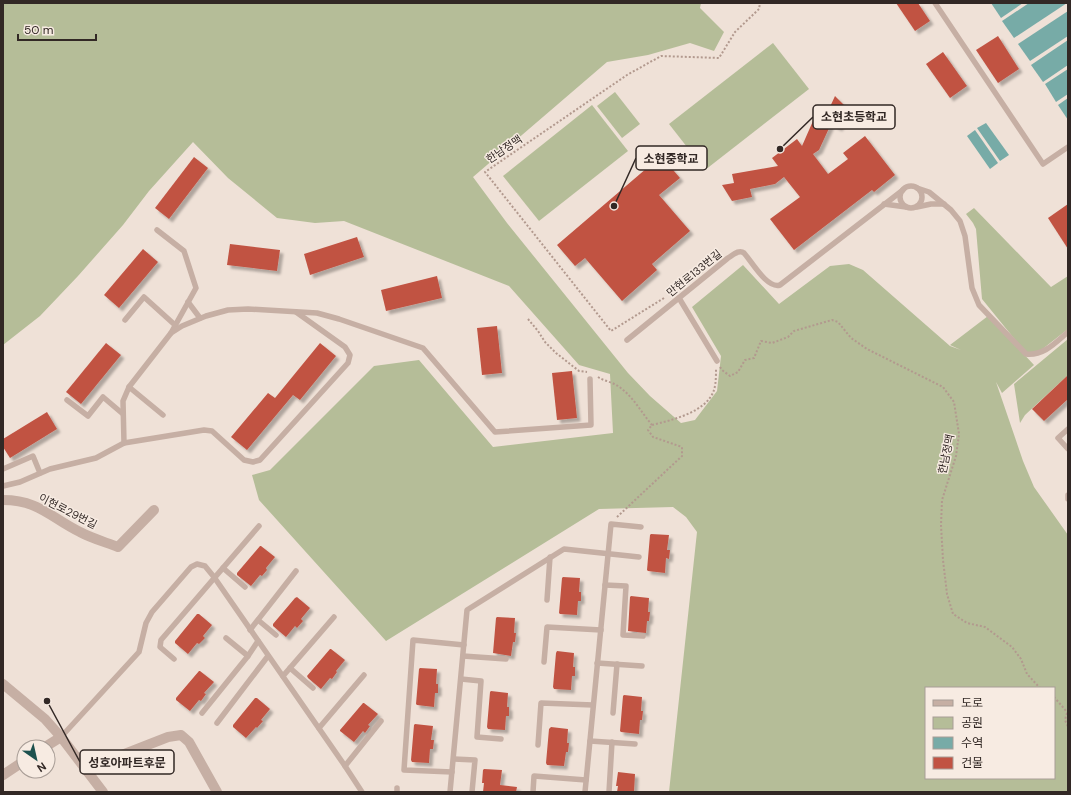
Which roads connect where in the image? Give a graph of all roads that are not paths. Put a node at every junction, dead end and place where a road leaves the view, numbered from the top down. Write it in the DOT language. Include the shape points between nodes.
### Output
graph roads {
  1 [pos="935,3"];
  2 [pos="1068,147"];
  3 [pos="917,188"];
  4 [pos="903,190"];
  5 [pos="884,204"];
  6 [pos="944,204"];
  7 [pos="906,207"];
  8 [pos="917,207"];
  9 [pos="157,230"];
  10 [pos="679,298"];
  11 [pos="188,302"];
  12 [pos="296,311"];
  13 [pos="200,318"];
  14 [pos="125,320"];
  15 [pos="175,325"];
  16 [pos="1068,332"];
  17 [pos="171,333"];
  18 [pos="627,340"];
  19 [pos="717,361"];
  20 [pos="590,379"];
  21 [pos="130,387"];
  22 [pos="67,400"];
  23 [pos="123,414"];
  24 [pos="163,415"];
  25 [pos="1068,429"];
  26 [pos="124,443"];
  27 [pos="1068,449"];
  28 [pos="3,469"];
  29 [pos="40,473"];
  30 [pos="3,486"];
  31 [pos="1068,495"];
  32 [pos="1068,499"];
  33 [pos="3,500"];
  34 [pos="154,510"];
  35 [pos="260,526"];
  36 [pos="641,527"];
  37 [pos="608,554"];
  38 [pos="550,557"];
  39 [pos="639,557"];
  40 [pos="223,568"];
  41 [pos="296,571"];
  42 [pos="214,577"];
  43 [pos="605,584"];
  44 [pos="245,587"];
  45 [pos="546,600"];
  46 [pos="334,617"];
  47 [pos="258,620"];
  48 [pos="250,630"];
  49 [pos="601,630"];
  50 [pos="276,635"];
  51 [pos="643,636"];
  52 [pos="226,638"];
  53 [pos="258,641"];
  54 [pos="464,645"];
  55 [pos="248,656"];
  56 [pos="268,656"];
  57 [pos="463,656"];
  58 [pos="174,659"];
  59 [pos="506,659"];
  60 [pos="544,662"];
  61 [pos="598,663"];
  62 [pos="617,664"];
  63 [pos="642,666"];
  64 [pos="290,668"];
  65 [pos="364,675"];
  66 [pos="283,676"];
  67 [pos="461,679"];
  68 [pos="3,684"];
  69 [pos="313,688"];
  70 [pos="593,705"];
  71 [pos="202,713"];
  72 [pos="613,713"];
  73 [pos="381,722"];
  74 [pos="218,723"];
  75 [pos="319,728"];
  76 [pos="61,737"];
  77 [pos="501,739"];
  78 [pos="56,740"];
  79 [pos="590,741"];
  80 [pos="612,742"];
  81 [pos="635,744"];
  82 [pos="538,745"];
  83 [pos="454,759"];
  84 [pos="16,766"];
  85 [pos="346,766"];
  86 [pos="86,769"];
  87 [pos="452,772"];
  88 [pos="3,775"];
  89 [pos="586,780"];
  90 [pos="103,792"];
  91 [pos="217,792"];
  92 [pos="362,792"];
  93 [pos="450,792"];
  94 [pos="472,792"];
  95 [pos="533,792"];
  96 [pos="585,792"];
  97 [pos="609,792"];
  1 -- 2 [label="lane" via="1043,164"];
  3 -- 4 [label="lane, 만현로133번길" via="910,186"];
  3 -- 6 [label="lane" via="929,192"];
  3 -- 8 [label="lane" via="923,197"];
  4 -- 5 [label="lane, 만현로133번길"];
  4 -- 7 [label="lane" via="900,198"];
  5 -- 7 [label="lane"];
  5 -- 10 [label="lane, 만현로133번길" via="780,286 770,284 744,253 738,252"];
  6 -- 8 [label="lane"];
  6 -- 16 [label="lane" via="963,227 972,288 979,305 1026,354 1042,353"];
  7 -- 8 [label="lane"];
  9 -- 11 [label="lane" via="184,251 196,288"];
  10 -- 18 [label="lane, 만현로133번길"];
  10 -- 19 [label="lane"];
  11 -- 13 [label="lane"];
  11 -- 15 [label="lane"];
  12 -- 13 [label="lane" via="228,310"];
  12 -- 20 [label="lane" via="339,319 423,348 495,432 591,425"];
  12 -- 26 [label="lane" via="345,347 350,355 348,363 260,460 244,460 212,431 204,430"];
  13 -- 17 [label="lane"];
  14 -- 15 [label="lane" via="144,297"];
  15 -- 17 [label="lane"];
  17 -- 21 [label="lane"];
  21 -- 23 [label="lane" via="123,402"];
  21 -- 24 [label="lane"];
  22 -- 23 [label="lane" via="88,416 103,398"];
  23 -- 26 [label="lane"];
  25 -- 27 [label="lane" via="1058,438"];
  26 -- 29 [label="lane" via="96,458"];
  28 -- 29 [label="lane" via="33,456"];
  29 -- 30 [label="lane"];
  31 -- 32 [label="lane"];
  33 -- 34 [label="street, 이현로29번길" via="15,500 35,506 80,532 118,547"];
  35 -- 40 [label="lane"];
  36 -- 37 [label="lane" via="611,524"];
  37 -- 38 [label="lane" via="564,549"];
  37 -- 39 [label="lane"];
  37 -- 43 [label="lane"];
  38 -- 45 [label="lane"];
  38 -- 54 [label="lane" via="467,610"];
  40 -- 42 [label="lane"];
  40 -- 44 [label="lane"];
  41 -- 47 [label="lane"];
  42 -- 48 [label="lane"];
  42 -- 58 [label="lane" via="161,640 160,647"];
  42 -- 76 [label="lane" via="205,566 197,564 191,567 152,612 146,623 139,652"];
  43 -- 49 [label="lane"];
  43 -- 51 [label="lane" via="626,586 623,635"];
  46 -- 64 [label="lane"];
  47 -- 48 [label="lane"];
  47 -- 50 [label="lane"];
  48 -- 53 [label="lane"];
  49 -- 60 [label="lane" via="547,627"];
  49 -- 61 [label="lane"];
  52 -- 55 [label="lane"];
  53 -- 55 [label="lane"];
  53 -- 56 [label="lane"];
  54 -- 57 [label="lane"];
  54 -- 87 [label="lane" via="413,640 404,770"];
  55 -- 71 [label="lane"];
  56 -- 66 [label="lane"];
  56 -- 74 [label="lane"];
  57 -- 59 [label="lane"];
  57 -- 67 [label="lane"];
  61 -- 62 [label="lane"];
  61 -- 70 [label="lane"];
  62 -- 63 [label="lane"];
  62 -- 72 [label="lane"];
  64 -- 66 [label="lane"];
  64 -- 69 [label="lane"];
  65 -- 75 [label="lane"];
  66 -- 75 [label="lane"];
  67 -- 77 [label="lane" via="481,681 477,737"];
  67 -- 83 [label="lane"];
  68 -- 76 [label="street" via="45,719"];
  70 -- 79 [label="lane"];
  70 -- 82 [label="lane" via="541,703"];
  73 -- 85 [label="lane"];
  75 -- 85 [label="lane"];
  76 -- 78 [label="street"];
  76 -- 86 [label="street"];
  79 -- 80 [label="lane"];
  79 -- 89 [label="lane"];
  80 -- 81 [label="lane"];
  80 -- 97 [label="lane"];
  83 -- 87 [label="lane"];
  83 -- 94 [label="lane" via="474,760"];
  84 -- 88 [label="street"];
  85 -- 92 [label="lane"];
  86 -- 90 [label="street"];
  86 -- 91 [label="street" via="168,737 181,735 189,742"];
  87 -- 93 [label="lane"];
  89 -- 95 [label="lane" via="534,776"];
  89 -- 96 [label="lane"];
}
